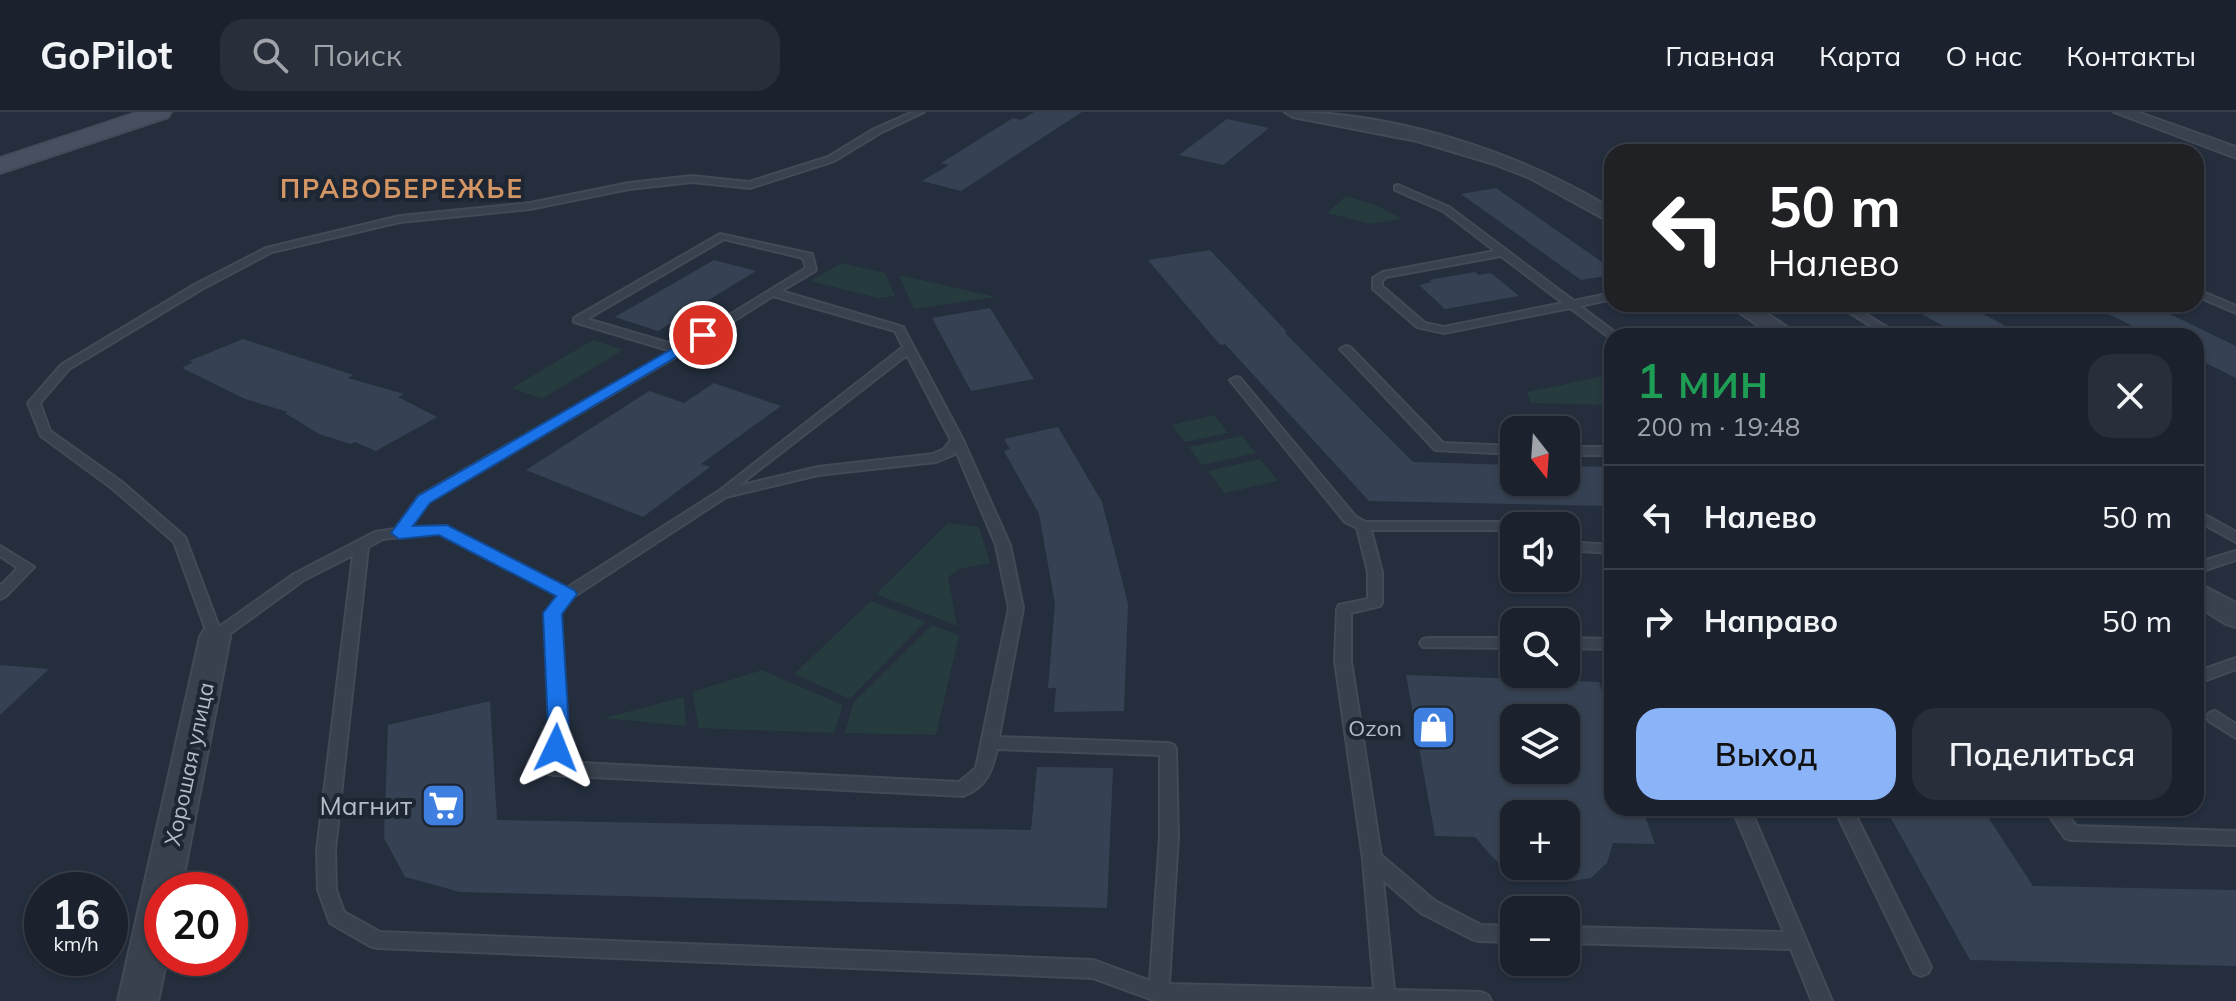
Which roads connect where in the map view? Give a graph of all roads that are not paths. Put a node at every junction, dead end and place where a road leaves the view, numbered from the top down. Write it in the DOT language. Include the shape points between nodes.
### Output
graph roads {
  1 [pos="160,112"];
  2 [pos="920,112"];
  3 [pos="1293,112"];
  4 [pos="2122,112"];
  5 [pos="2236,153"];
  6 [pos="0,166"];
  7 [pos="1398,188"];
  8 [pos="1604,212"];
  9 [pos="1505,252"];
  10 [pos="772,292"];
  11 [pos="2204,296"];
  12 [pos="1604,297"];
  13 [pos="1574,303"];
  14 [pos="2236,310"];
  15 [pos="1751,312"];
  16 [pos="1854,312"];
  17 [pos="1604,328"];
  18 [pos="1776,328"];
  19 [pos="1882,328"];
  20 [pos="909,348"];
  21 [pos="1346,349"];
  22 [pos="680,350"];
  23 [pos="1236,380"];
  24 [pos="957,440"];
  25 [pos="1500,450"];
  26 [pos="1580,451"];
  27 [pos="1604,451"];
  28 [pos="721,494"];
  29 [pos="2204,519"];
  30 [pos="1363,526"];
  31 [pos="1500,526"];
  32 [pos="399,533"];
  33 [pos="2236,538"];
  34 [pos="361,544"];
  35 [pos="1580,547"];
  36 [pos="1604,548"];
  37 [pos="0,550"];
  38 [pos="2236,555"];
  39 [pos="2204,565"];
  40 [pos="0,594"];
  41 [pos="568,594"];
  42 [pos="2204,597"];
  43 [pos="2236,617"];
  44 [pos="215,637"];
  45 [pos="1428,643"];
  46 [pos="1500,643"];
  47 [pos="1580,643"];
  48 [pos="1604,644"];
  49 [pos="2236,663"];
  50 [pos="2204,675"];
  51 [pos="2215,717"];
  52 [pos="2236,732"];
  53 [pos="990,743"];
  54 [pos="1744,816"];
  55 [pos="1847,816"];
  56 [pos="2059,816"];
  57 [pos="2236,838"];
  58 [pos="1372,859"];
  59 [pos="166,872"];
  60 [pos="1500,934"];
  61 [pos="1580,935"];
  62 [pos="1798,941"];
  63 [pos="1921,967"];
  64 [pos="144,973"];
  65 [pos="1159,993"];
  66 [pos="1385,997"];
  67 [pos="138,1001"];
  68 [pos="1481,1001"];
  69 [pos="1822,1001"];
  1 -- 6 [label="street"];
  2 -- 44 [label="lane" via="831,159 750,185 692,179 629,186 530,206 400,219 269,250 65,367 34,403 45,433 180,540"];
  3 -- 8 [label="street" via="1449,143 1535,172"];
  4 -- 5 [label="street"];
  7 -- 9 [label="lane" via="1446,209"];
  9 -- 13 [label="lane"];
  9 -- 13 [label="lane" via="1383,275 1377,287 1421,325 1444,330"];
  10 -- 20 [label="lane" via="899,329"];
  10 -- 22 [label="lane"];
  10 -- 22 [label="lane" via="811,269 808,256 723,236 578,320"];
  11 -- 14 [label="lane"];
  12 -- 13 [label="lane"];
  13 -- 17 [label="lane"];
  15 -- 18 [label="street"];
  16 -- 19 [label="lane"];
  20 -- 24 [label="lane"];
  20 -- 28 [label="lane"];
  21 -- 25 [label="lane" via="1439,447"];
  22 -- 32 [label="lane" via="424,499"];
  23 -- 30 [label="lane" via="1350,519"];
  24 -- 28 [label="lane" via="936,458 818,471"];
  24 -- 53 [label="lane" via="1003,545 1016,608"];
  26 -- 27 [label="lane"];
  28 -- 41 [label="lane"];
  29 -- 33 [label="lane"];
  30 -- 31 [label="lane"];
  30 -- 58 [label="lane" via="1375,572 1375,603 1344,609 1343,661"];
  32 -- 34 [label="lane"];
  32 -- 41 [label="lane" via="441,529"];
  34 -- 44 [label="lane" via="299,577"];
  34 -- 65 [label="lane" via="326,850 327,890 337,917 377,940 1093,969"];
  35 -- 36 [label="lane"];
  37 -- 40 [label="lane" via="27,567"];
  38 -- 39 [label="lane"];
  41 -- 53 [label="lane" via="553,613 558,728 553,768 963,789 984,771"];
  42 -- 43 [label="street"];
  44 -- 59 [label="street, Хорошая улица"];
  45 -- 46 [label="lane"];
  47 -- 48 [label="lane"];
  49 -- 50 [label="lane"];
  51 -- 52 [label="lane"];
  53 -- 65 [label="lane" via="1168,749 1169,837"];
  54 -- 62 [label="lane"];
  55 -- 63 [label="lane"];
  56 -- 57 [label="lane" via="2071,833"];
  58 -- 60 [label="lane" via="1428,907 1479,933"];
  58 -- 66 [label="lane"];
  61 -- 62 [label="lane"];
  62 -- 69 [label="lane"];
  64 -- 67 [label="street, Хорошая улица"];
  65 -- 66 [label="lane"];
  66 -- 68 [label="lane"];
}
